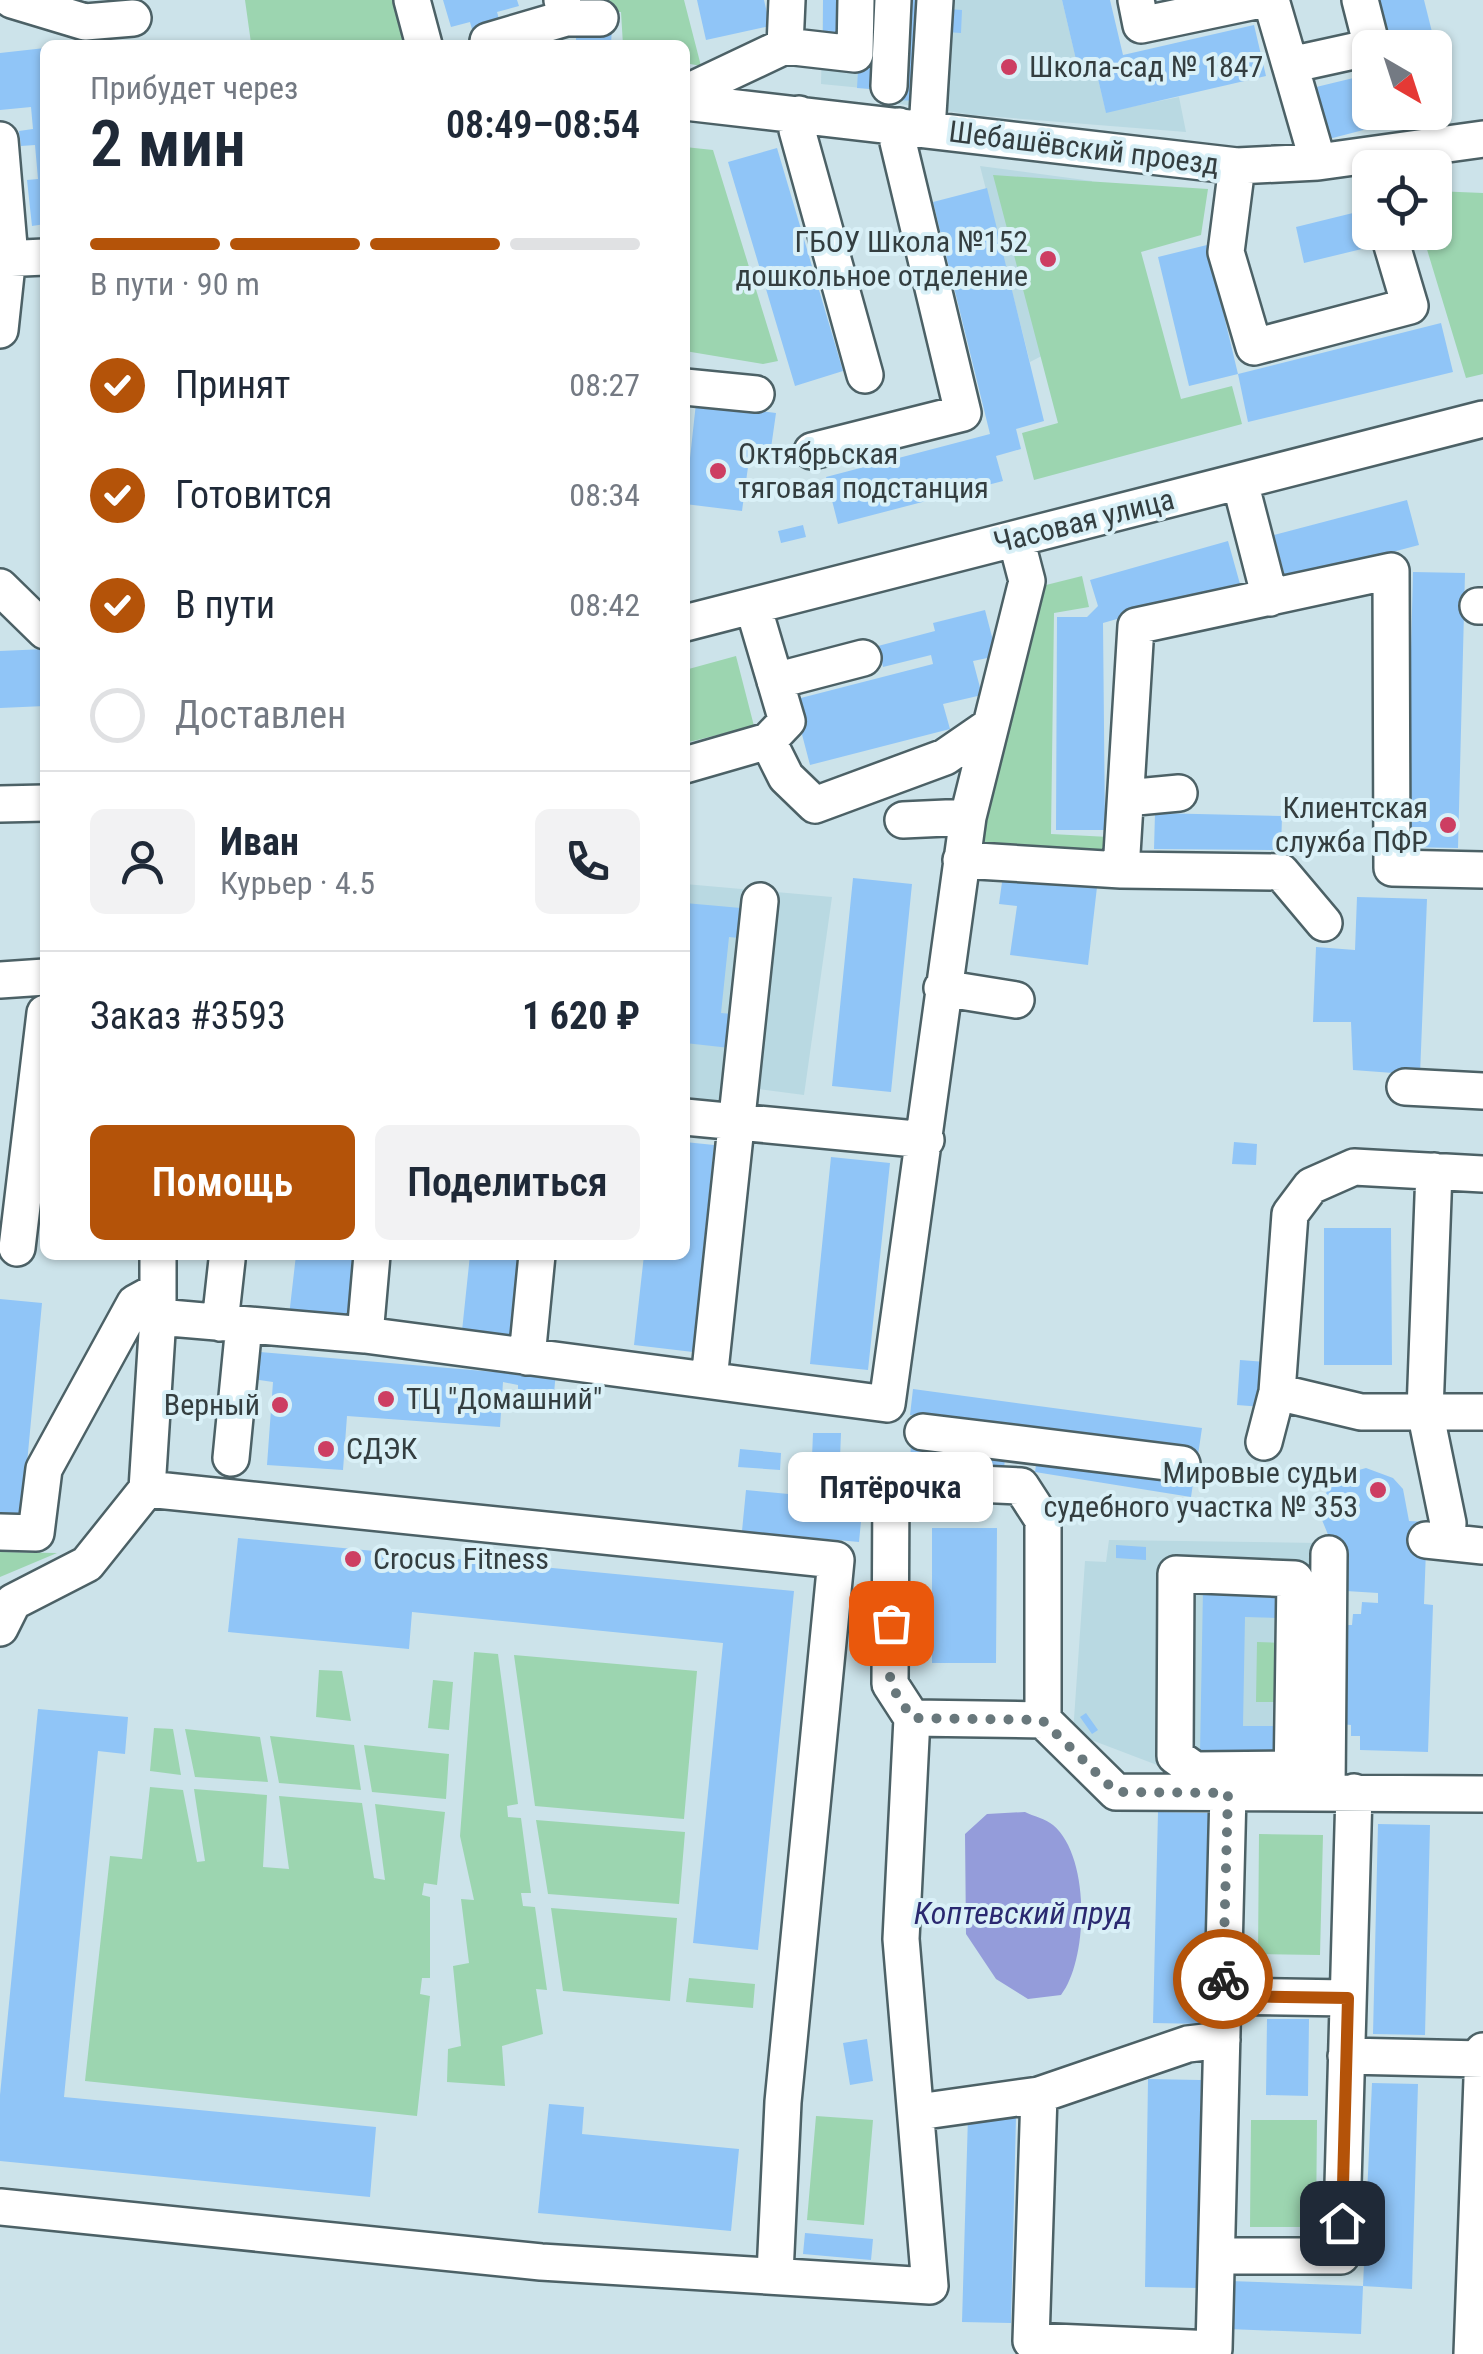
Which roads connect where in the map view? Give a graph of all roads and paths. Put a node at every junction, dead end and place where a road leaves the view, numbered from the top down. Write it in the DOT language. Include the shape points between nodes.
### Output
graph roads {
  1 [pos="12,0"];
  2 [pos="412,0"];
  3 [pos="786,0"];
  4 [pos="856,0"];
  5 [pos="893,0"];
  6 [pos="936,0"];
  7 [pos="1136,0"];
  8 [pos="1260,0"];
  9 [pos="1271,0"];
  10 [pos="1360,0"];
  11 [pos="576,12"];
  12 [pos="133,21"];
  13 [pos="423,40"];
  14 [pos="491,40"];
  15 [pos="784,46"];
  16 [pos="1290,65"];
  17 [pos="888,86"];
  18 [pos="690,101"];
  19 [pos="690,103"];
  20 [pos="799,114"];
  21 [pos="913,128"];
  22 [pos="1483,139"];
  23 [pos="0,140"];
  24 [pos="1428,150"];
  25 [pos="1318,162"];
  26 [pos="1352,162"];
  27 [pos="1237,166"];
  28 [pos="1393,250"];
  29 [pos="40,257"];
  30 [pos="4,260"];
  31 [pos="0,330"];
  32 [pos="865,376"];
  33 [pos="690,388"];
  34 [pos="756,394"];
  35 [pos="1483,419"];
  36 [pos="812,451"];
  37 [pos="1240,482"];
  38 [pos="1016,538"];
  39 [pos="0,587"];
  40 [pos="1270,598"];
  41 [pos="753,606"];
  42 [pos="690,622"];
  43 [pos="40,626"];
  44 [pos="863,658"];
  45 [pos="776,680"];
  46 [pos="990,726"];
  47 [pos="768,741"];
  48 [pos="690,764"];
  49 [pos="1180,794"];
  50 [pos="1126,798"];
  51 [pos="40,803"];
  52 [pos="0,804"];
  53 [pos="968,817"];
  54 [pos="904,820"];
  55 [pos="961,860"];
  56 [pos="1121,870"];
  57 [pos="1483,870"];
  58 [pos="760,901"];
  59 [pos="1324,924"];
  60 [pos="40,977"];
  61 [pos="0,980"];
  62 [pos="942,988"];
  63 [pos="1016,1000"];
  64 [pos="40,1062"];
  65 [pos="1405,1087"];
  66 [pos="1483,1091"];
  67 [pos="690,1117"];
  68 [pos="738,1122"];
  69 [pos="926,1140"];
  70 [pos="1434,1171"];
  71 [pos="1483,1174"];
  72 [pos="21,1248"];
  73 [pos="158,1260"];
  74 [pos="227,1260"];
  75 [pos="372,1260"];
  76 [pos="537,1260"];
  77 [pos="158,1304"];
  78 [pos="232,1324"];
  79 [pos="364,1336"];
  80 [pos="527,1357"];
  81 [pos="709,1380"];
  82 [pos="1277,1392"];
  83 [pos="1426,1411"];
  84 [pos="1483,1412"];
  85 [pos="923,1432"];
  86 [pos="1264,1442"];
  87 [pos="1025,1444"];
  88 [pos="231,1458"];
  89 [pos="1182,1464"];
  90 [pos="1021,1486"];
  91 [pos="147,1488"];
  92 [pos="0,1532"];
  93 [pos="1483,1546"];
  94 [pos="1329,1554"];
  95 [pos="0,1628"];
  96 [pos="912,1718"];
  97 [pos="1042,1720"];
  98 [pos="1292,1781"];
  99 [pos="1341,1792"];
  100 [pos="1228,1793"];
  101 [pos="1483,1794"];
  102 [pos="1223,1996"];
  103 [pos="1348,1998"];
  104 [pos="1222,2040"];
  105 [pos="1483,2051"];
  106 [pos="1346,2056"];
  107 [pos="1483,2059"];
  108 [pos="1039,2094"];
  109 [pos="918,2112"];
  110 [pos="0,2207"];
  111 [pos="1217,2256"];
  112 [pos="775,2274"];
  113 [pos="1479,2286"];
  114 [pos="1472,2354"];
  1 -- 12 [label="street" via="86,22"];
  2 -- 13 [label="street"];
  3 -- 15 [label="street"];
  4 -- 15 [label="street" via="855,54"];
  5 -- 17 [label="street"];
  6 -- 21 [label="street"];
  7 -- 8 [label="street" via="1141,25"];
  9 -- 16 [label="street"];
  10 -- 16 [label="street" via="1372,47"];
  11 -- 14 [label="street"];
  15 -- 18 [label="street" via="696,88"];
  16 -- 25 [label="street"];
  19 -- 20 [label="street, Шебашёвский проезд"];
  20 -- 21 [label="street, Шебашёвский проезд"];
  20 -- 32 [label="street"];
  21 -- 27 [label="street, Шебашёвский проезд"];
  21 -- 36 [label="street" via="898,142 964,413"];
  22 -- 24 [label="street, Шебашёвский проезд"];
  23 -- 30 [label="street"];
  25 -- 26 [label="street, Шебашёвский проезд"];
  25 -- 27 [label="street, Шебашёвский проезд"];
  27 -- 28 [label="street" via="1226,252 1254,346 1410,306"];
  29 -- 30 [label="street"];
  30 -- 31 [label="street"];
  33 -- 34 [label="street"];
  35 -- 37 [label="street, Часовая улица"];
  37 -- 38 [label="street, Часовая улица"];
  37 -- 40 [label="street"];
  38 -- 41 [label="street, Часовая улица"];
  38 -- 46 [label="street" via="1028,581"];
  39 -- 43 [label="street"];
  40 -- 50 [label="street" via="1136,626"];
  40 -- 57 [label="street" via="1392,572 1392,868"];
  41 -- 42 [label="street, Часовая улица"];
  41 -- 45 [label="street"];
  44 -- 45 [label="street"];
  45 -- 47 [label="street" via="786,721"];
  46 -- 47 [label="street" via="945,758 815,805 786,777"];
  46 -- 53 [label="street"];
  47 -- 48 [label="street"];
  49 -- 50 [label="street"];
  50 -- 56 [label="street"];
  51 -- 52 [label="street"];
  53 -- 54 [label="street"];
  53 -- 55 [label="street"];
  55 -- 56 [label="street"];
  55 -- 62 [label="street"];
  56 -- 59 [label="street" via="1281,872"];
  58 -- 68 [label="street"];
  60 -- 61 [label="street"];
  62 -- 63 [label="street"];
  62 -- 69 [label="street"];
  64 -- 72 [label="street"];
  65 -- 66 [label="street"];
  67 -- 68 [label="street"];
  68 -- 69 [label="street"];
  68 -- 81 [label="street"];
  69 -- 81 [label="street" via="887,1404"];
  70 -- 71 [label="street"];
  70 -- 82 [label="street" via="1354,1167 1311,1186 1290,1214"];
  70 -- 83 [label="street"];
  73 -- 77 [label="street"];
  74 -- 78 [label="street"];
  75 -- 79 [label="street"];
  76 -- 80 [label="street"];
  77 -- 78 [label="street"];
  77 -- 91 [label="street"];
  77 -- 92 [label="street" via="135,1303 44,1468 36,1533"];
  78 -- 79 [label="street"];
  78 -- 88 [label="street"];
  79 -- 80 [label="street"];
  80 -- 81 [label="street"];
  82 -- 83 [label="street" via="1362,1412"];
  82 -- 86 [label="street"];
  83 -- 84 [label="street"];
  83 -- 93 [label="street" via="1448,1523 1437,1541"];
  85 -- 87 [label="street"];
  87 -- 89 [label="street"];
  87 -- 90 [label="street"];
  90 -- 96 [label="street" via="891,1480 890,1684"];
  90 -- 97 [label="street" via="1043,1520"];
  91 -- 95 [label="street" via="87,1564 12,1602"];
  91 -- 112 [label="street" via="836,1560 783,2102"];
  94 -- 99 [label="street"];
  96 -- 97 [label="street"];
  96 -- 109 [label="street" via="901,1940"];
  97 -- 100 [label="street" via="1116,1792"];
  98 -- 98 [label="street" via="1296,1579 1176,1574 1175,1756 1195,1770"];
  98 -- 99 [label="street"];
  98 -- 100 [label="street"];
  99 -- 101 [label="street"];
  99 -- 103 [label="street"];
  100 -- 102 [label="street"];
  102 -- 103 [label="street"];
  102 -- 104 [label="street"];
  103 -- 106 [label="street"];
  104 -- 108 [label="street" via="1188,2044"];
  104 -- 111 [label="street"];
  105 -- 107 [label="street"];
  106 -- 107 [label="street"];
  106 -- 111 [label="street" via="1341,2256"];
  107 -- 113 [label="street"];
  108 -- 109 [label="street"];
  108 -- 111 [label="street" via="1031,2342 1214,2349"];
  109 -- 112 [label="street" via="930,2286"];
  110 -- 112 [label="street" via="541,2262"];
  113 -- 114 [label="street"];
}
